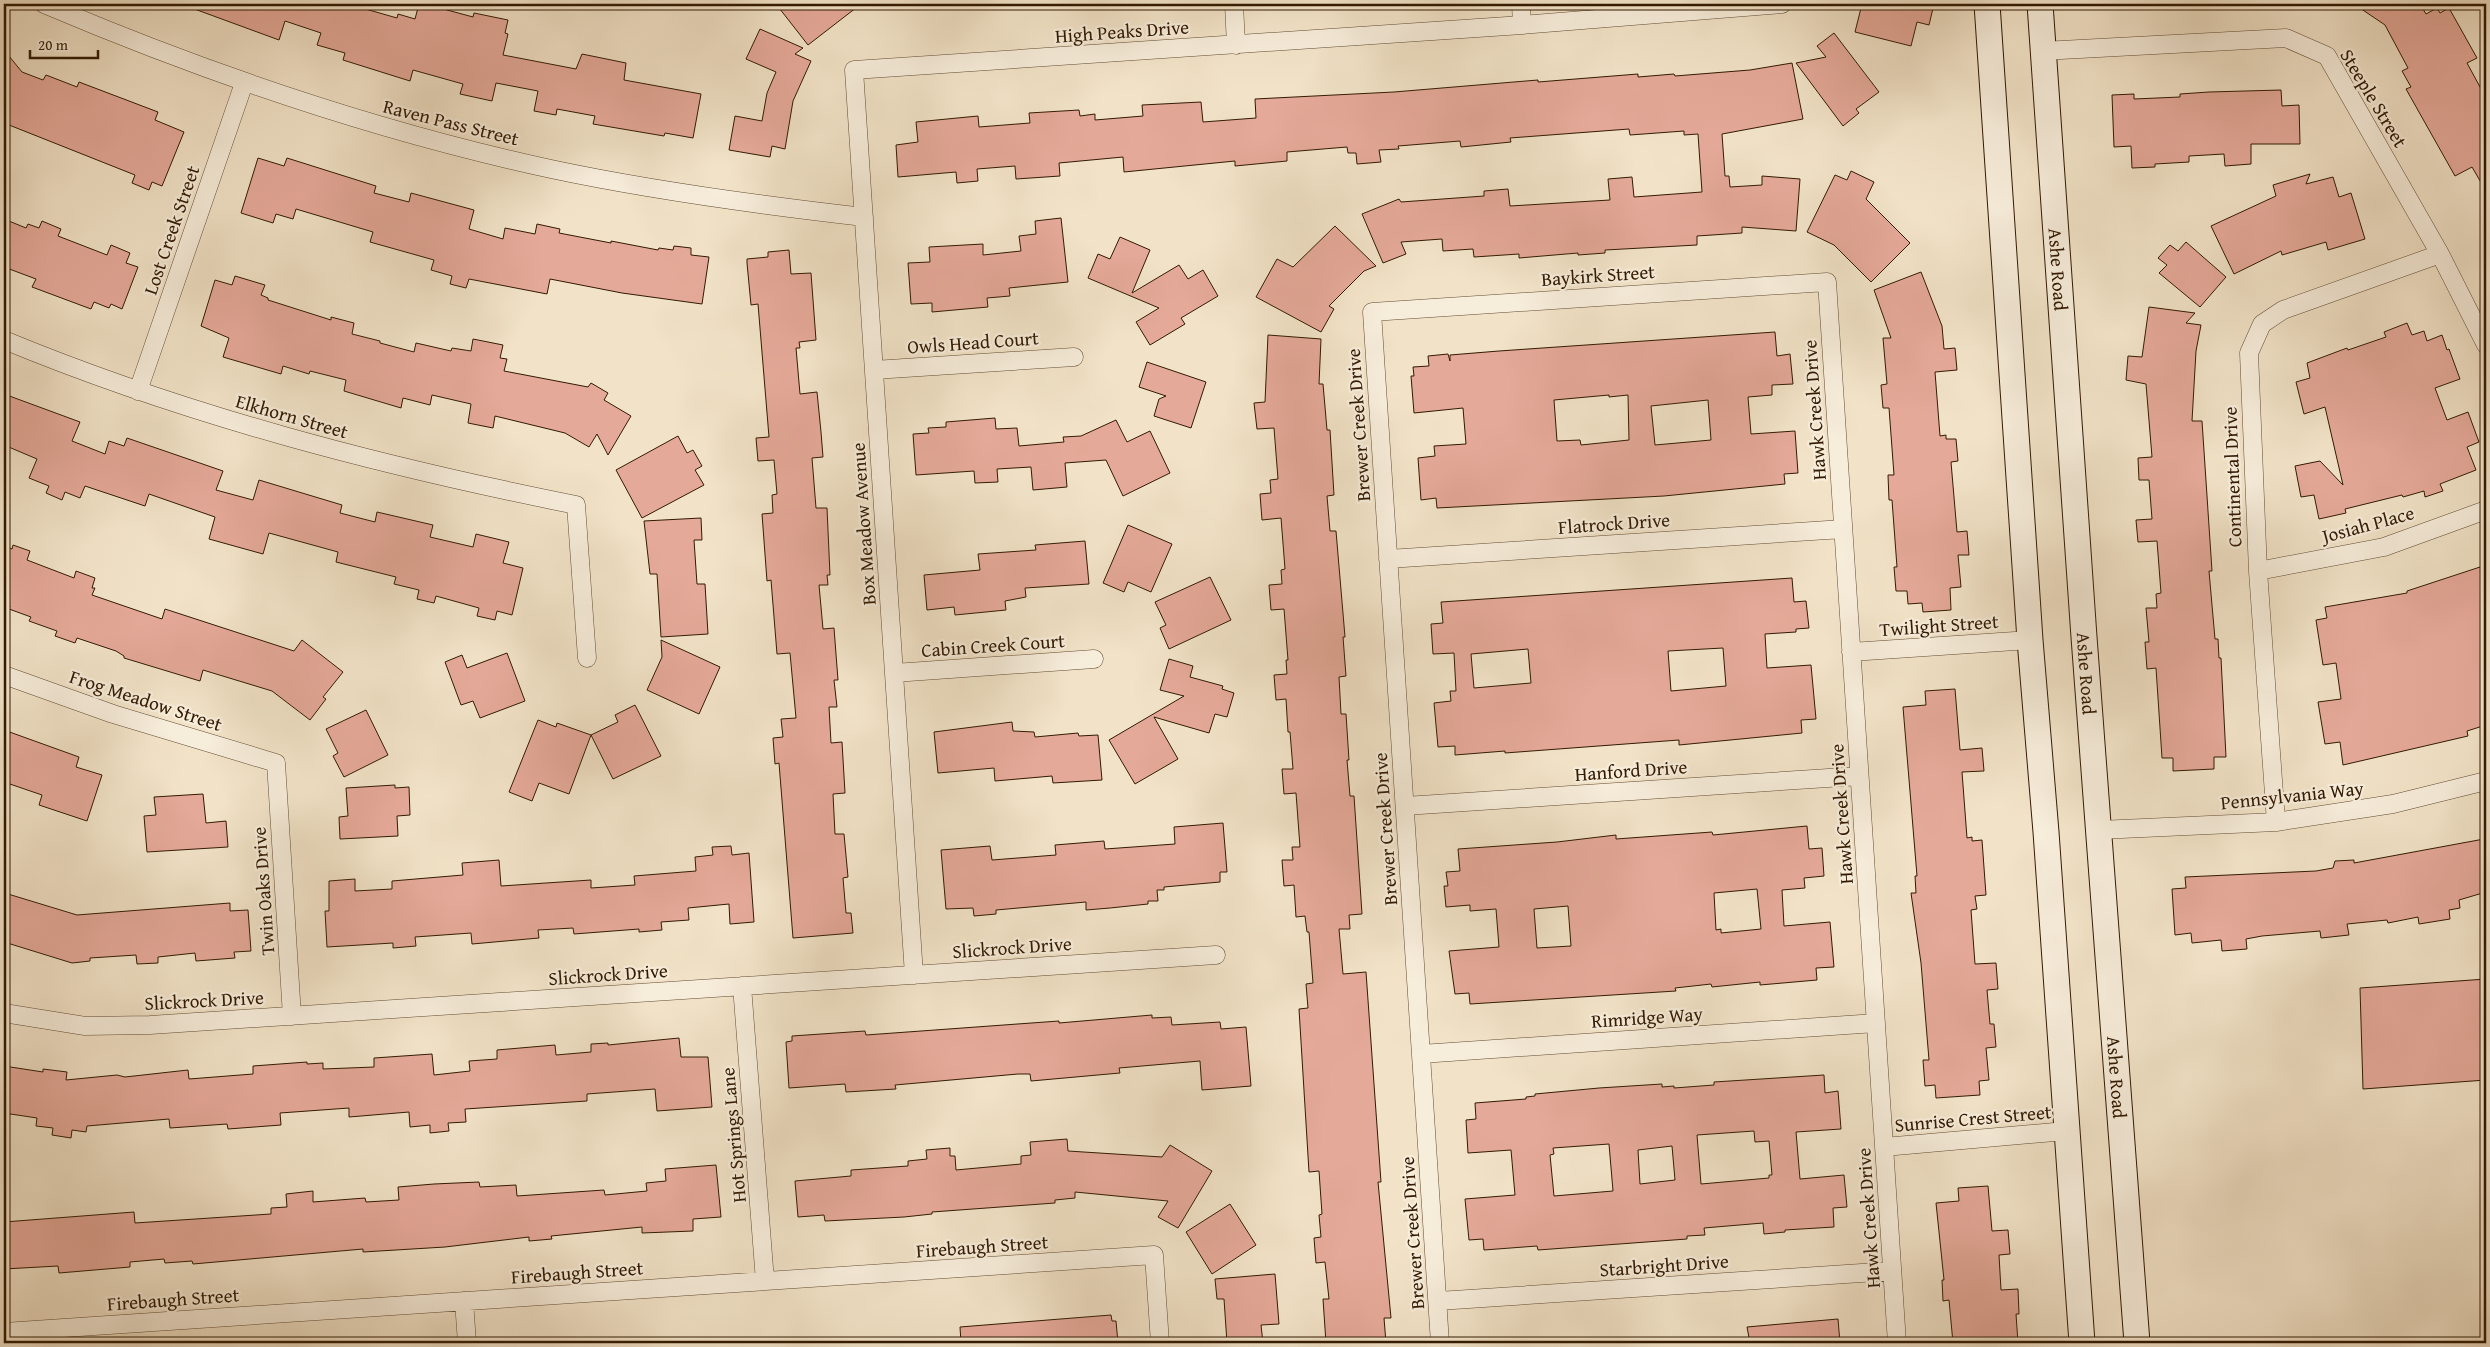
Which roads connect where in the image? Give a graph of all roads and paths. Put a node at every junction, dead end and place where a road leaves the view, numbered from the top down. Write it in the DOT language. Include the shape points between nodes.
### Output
graph roads {
  1 [pos="44,4"];
  2 [pos="1234,4"];
  3 [pos="1521,4"];
  4 [pos="1782,4"];
  5 [pos="1987,4"];
  6 [pos="2040,4"];
  7 [pos="1522,25"];
  8 [pos="1236,44"];
  9 [pos="2042,51"];
  10 [pos="854,70"];
  11 [pos="244,83"];
  12 [pos="864,217"];
  13 [pos="2440,254"];
  14 [pos="1827,282"];
  15 [pos="1372,312"];
  16 [pos="4,340"];
  17 [pos="2486,345"];
  18 [pos="1074,357"];
  19 [pos="874,370"];
  20 [pos="138,391"];
  21 [pos="2486,510"];
  22 [pos="1843,529"];
  23 [pos="1388,559"];
  24 [pos="2258,571"];
  25 [pos="2030,640"];
  26 [pos="1852,652"];
  27 [pos="586,658"];
  28 [pos="1094,660"];
  29 [pos="894,673"];
  30 [pos="4,676"];
  31 [pos="276,763"];
  32 [pos="1860,776"];
  33 [pos="2486,781"];
  34 [pos="1405,806"];
  35 [pos="2276,822"];
  36 [pos="2099,830"];
  37 [pos="1216,955"];
  38 [pos="914,975"];
  39 [pos="742,986"];
  40 [pos="4,1013"];
  41 [pos="292,1016"];
  42 [pos="1876,1023"];
  43 [pos="1421,1054"];
  44 [pos="2066,1131"];
  45 [pos="1884,1147"];
  46 [pos="1892,1271"];
  47 [pos="765,1281"];
  48 [pos="464,1301"];
  49 [pos="1438,1301"];
  50 [pos="4,1332"];
  51 [pos="467,1343"];
  52 [pos="1160,1343"];
  53 [pos="1440,1343"];
  54 [pos="1897,1343"];
  55 [pos="2082,1343"];
  56 [pos="2137,1343"];
  1 -- 11 [label="street, Raven Pass Street" via="148,48"];
  2 -- 8 [label="street"];
  3 -- 7 [label="street"];
  4 -- 7 [label="street, High Peaks Drive"];
  5 -- 25 [label="street"];
  6 -- 9 [label="street, Ashe Road"];
  7 -- 8 [label="street, High Peaks Drive"];
  8 -- 10 [label="street, High Peaks Drive"];
  9 -- 13 [label="street, Steeple Street" via="2286,38 2327,56"];
  9 -- 36 [label="street, Ashe Road"];
  10 -- 12 [label="street, Box Meadow Avenue"];
  11 -- 12 [label="street, Raven Pass Street" via="418,137 551,169 746,203"];
  11 -- 20 [label="street, Lost Creek Street"];
  12 -- 19 [label="street, Box Meadow Avenue"];
  13 -- 17 [label="street, Steeple Street"];
  13 -- 24 [label="street, Continental Drive" via="2283,310 2262,324 2249,353"];
  14 -- 15 [label="street, Baykirk Street"];
  14 -- 22 [label="street, Hawk Creek Drive"];
  15 -- 23 [label="street, Brewer Creek Drive"];
  16 -- 20 [label="street, Elkhorn Street"];
  18 -- 19 [label="street, Owls Head Court"];
  19 -- 29 [label="street, Box Meadow Avenue"];
  20 -- 27 [label="street, Elkhorn Street" via="347,455 576,506"];
  21 -- 24 [label="street, Josiah Place" via="2384,546"];
  22 -- 23 [label="street, Flatrock Drive"];
  22 -- 26 [label="street, Hawk Creek Drive"];
  23 -- 34 [label="street, Brewer Creek Drive"];
  24 -- 35 [label="street, Continental Drive"];
  25 -- 26 [label="street, Twilight Street"];
  25 -- 44 [label="street"];
  26 -- 32 [label="street, Hawk Creek Drive"];
  28 -- 29 [label="street, Cabin Creek Court"];
  29 -- 38 [label="street, Box Meadow Avenue"];
  30 -- 31 [label="street, Frog Meadow Street" via="113,714"];
  31 -- 41 [label="street, Twin Oaks Drive"];
  32 -- 34 [label="street, Hanford Drive"];
  32 -- 42 [label="street, Hawk Creek Drive"];
  33 -- 35 [label="street, Pennsylvania Way" via="2393,804"];
  34 -- 43 [label="street, Brewer Creek Drive"];
  35 -- 36 [label="street, Pennsylvania Way"];
  36 -- 56 [label="street, Ashe Road"];
  37 -- 38 [label="street, Slickrock Drive"];
  38 -- 39 [label="street, Slickrock Drive"];
  39 -- 41 [label="street, Slickrock Drive"];
  39 -- 47 [label="street, Hot Springs Lane"];
  40 -- 41 [label="street, Slickrock Drive" via="85,1026"];
  42 -- 43 [label="street, Rimridge Way"];
  42 -- 45 [label="street, Hawk Creek Drive"];
  43 -- 49 [label="street, Brewer Creek Drive"];
  44 -- 45 [label="street, Sunrise Crest Street"];
  44 -- 55 [label="street"];
  45 -- 46 [label="street, Hawk Creek Drive"];
  46 -- 49 [label="street, Starbright Drive"];
  46 -- 54 [label="street, Hawk Creek Drive"];
  47 -- 48 [label="street, Firebaugh Street"];
  47 -- 52 [label="street, Firebaugh Street" via="1154,1256"];
  48 -- 50 [label="street, Firebaugh Street"];
  48 -- 51 [label="street"];
  49 -- 53 [label="street, Brewer Creek Drive"];
}
